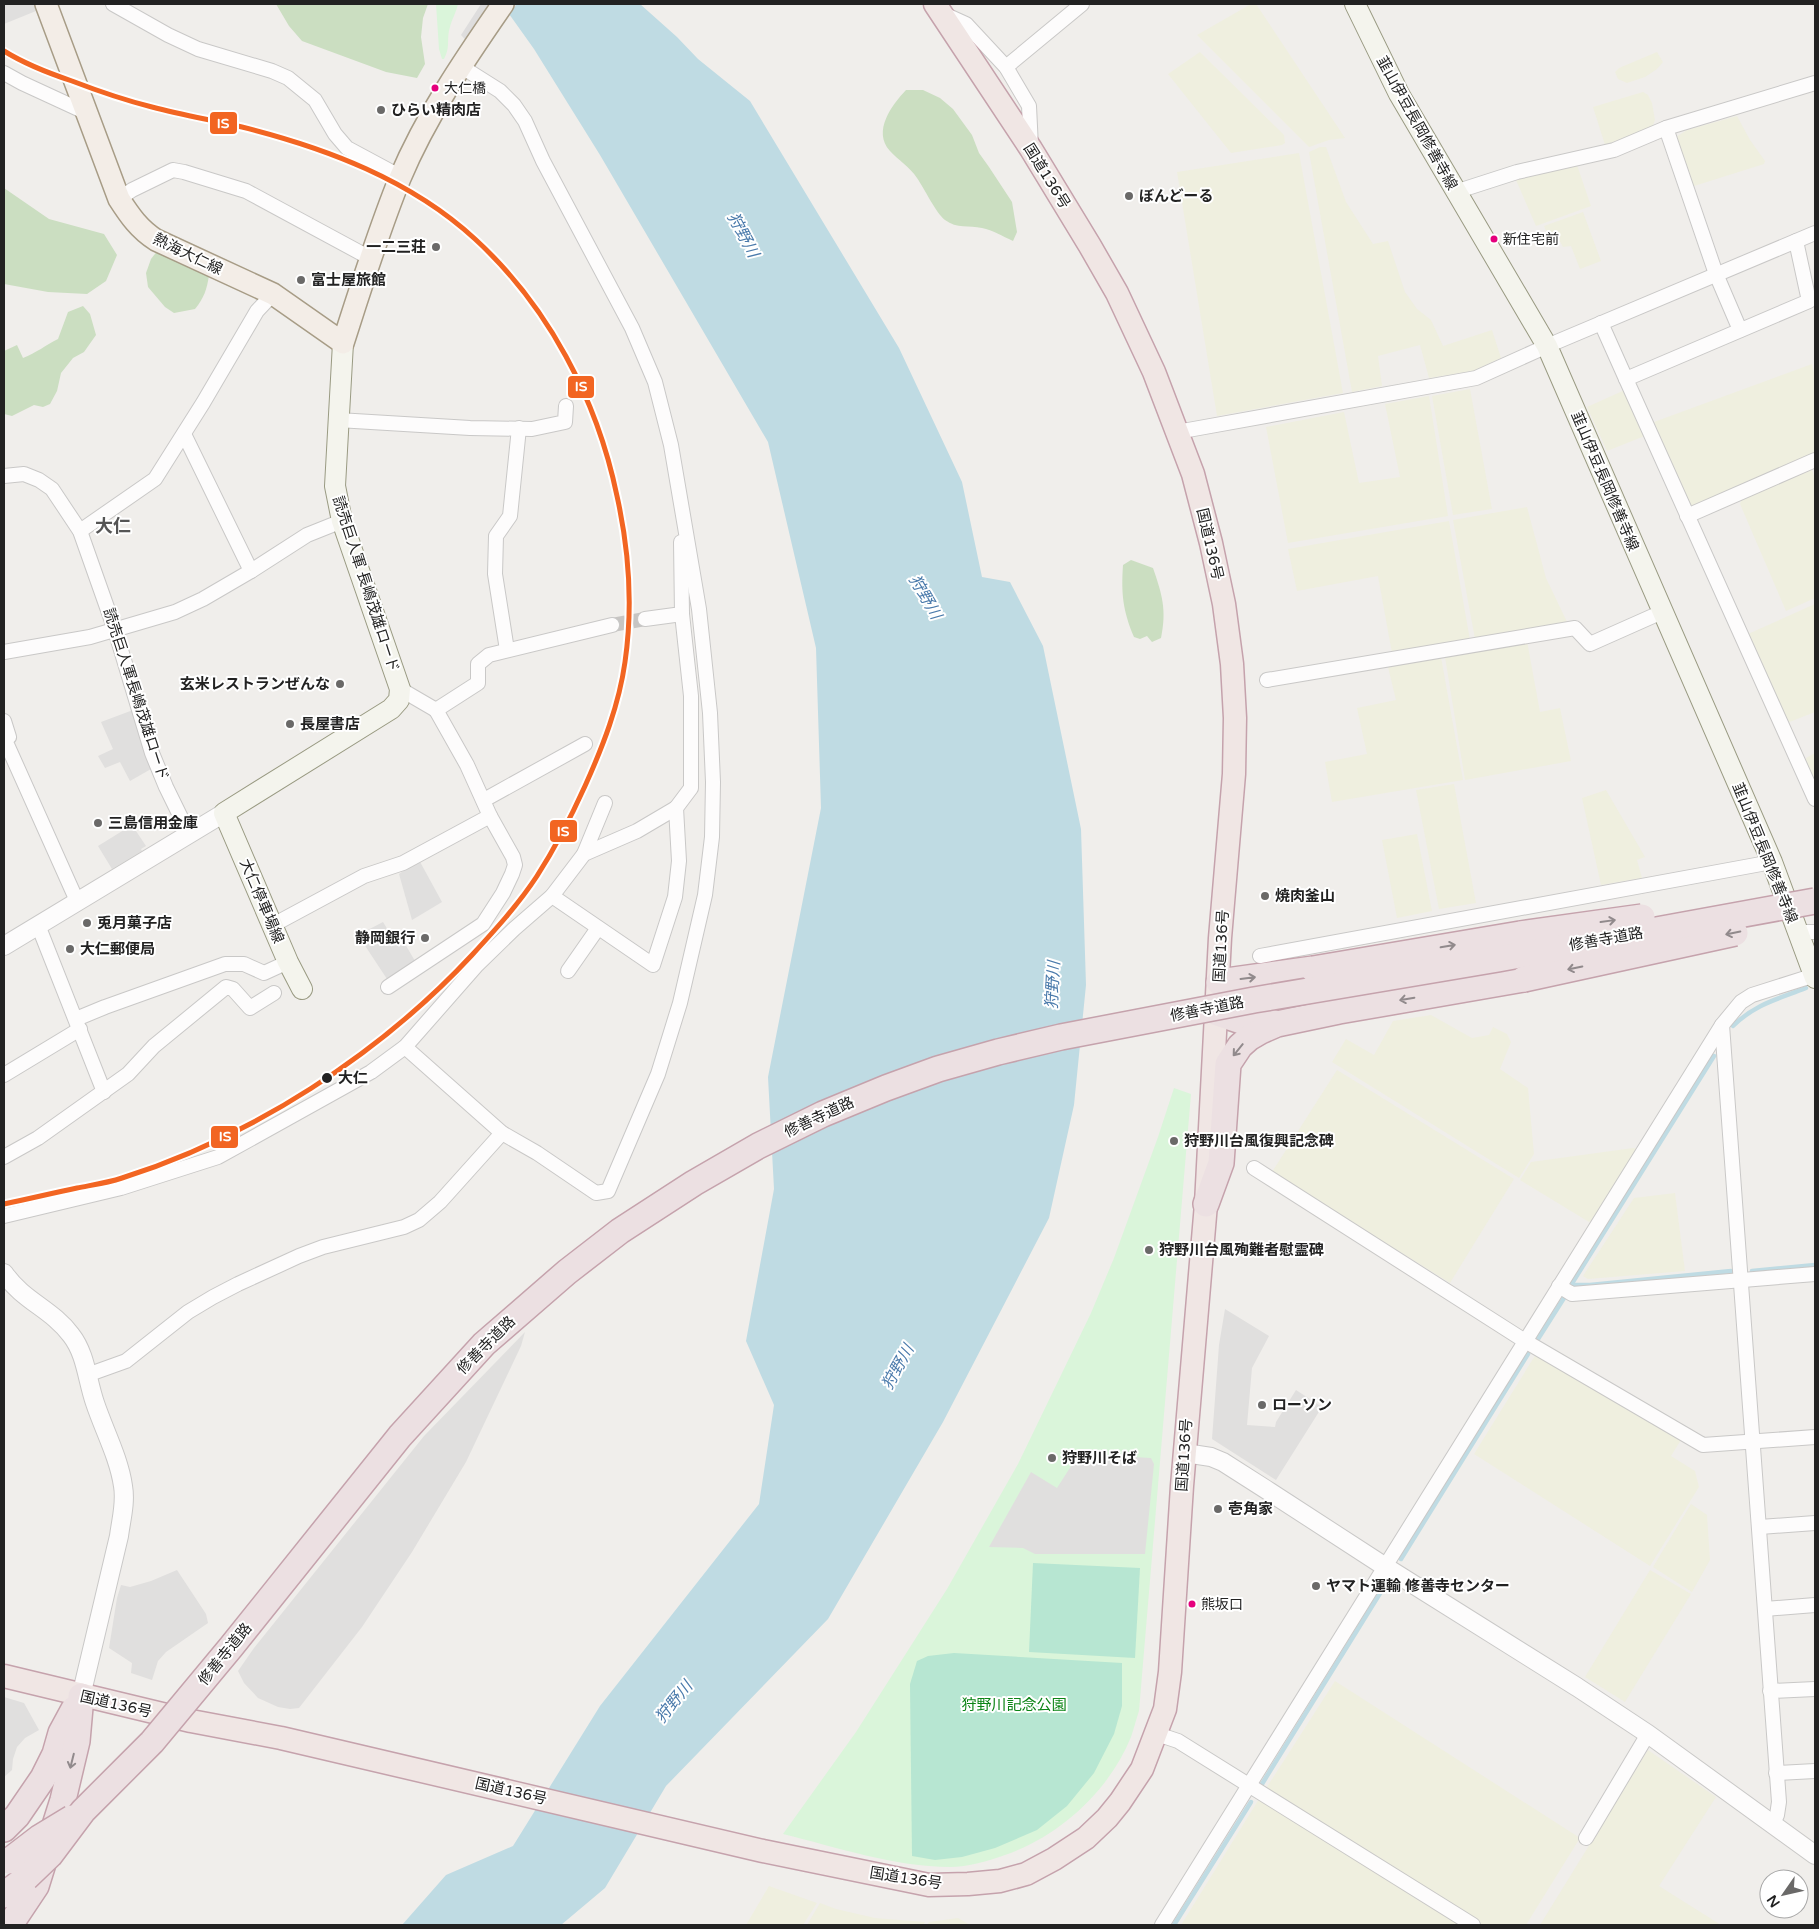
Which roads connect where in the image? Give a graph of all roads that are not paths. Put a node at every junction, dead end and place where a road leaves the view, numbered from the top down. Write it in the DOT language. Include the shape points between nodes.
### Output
graph roads {
  1 [pos="46,4"];
  2 [pos="113,4"];
  3 [pos="502,4"];
  4 [pos="1082,4"];
  5 [pos="1355,4"];
  6 [pos="938,8"];
  7 [pos="1006,67"];
  8 [pos="462,68"];
  9 [pos="4,73"];
  10 [pos="1815,83"];
  11 [pos="87,113"];
  12 [pos="1666,128"];
  13 [pos="1031,149"];
  14 [pos="401,177"];
  15 [pos="1455,192"];
  16 [pos="119,199"];
  17 [pos="1815,232"];
  18 [pos="1796,241"];
  19 [pos="370,258"];
  20 [pos="1716,274"];
  21 [pos="273,294"];
  22 [pos="1601,324"];
  23 [pos="1740,330"];
  24 [pos="342,343"];
  25 [pos="1547,346"];
  26 [pos="1626,378"];
  27 [pos="566,406"];
  28 [pos="338,420"];
  29 [pos="519,428"];
  30 [pos="1177,432"];
  31 [pos="184,434"];
  32 [pos="1815,460"];
  33 [pos="4,476"];
  34 [pos="1687,516"];
  35 [pos="342,521"];
  36 [pos="685,527"];
  37 [pos="80,531"];
  38 [pos="251,571"];
  39 [pos="1662,612"];
  40 [pos="682,614"];
  41 [pos="645,619"];
  42 [pos="612,625"];
  43 [pos="115,630"];
  44 [pos="507,650"];
  45 [pos="4,652"];
  46 [pos="1267,680"];
  47 [pos="400,689"];
  48 [pos="436,710"];
  49 [pos="4,722"];
  50 [pos="585,744"];
  51 [pos="1815,798"];
  52 [pos="484,800"];
  53 [pos="605,803"];
  54 [pos="676,808"];
  55 [pos="224,813"];
  56 [pos="490,816"];
  57 [pos="189,834"];
  58 [pos="584,854"];
  59 [pos="1772,862"];
  60 [pos="1815,894"];
  61 [pos="552,896"];
  62 [pos="77,901"];
  63 [pos="1815,901"];
  64 [pos="1438,924"];
  65 [pos="38,925"];
  66 [pos="273,925"];
  67 [pos="1809,927"];
  68 [pos="598,928"];
  69 [pos="4,946"];
  70 [pos="1260,956"];
  71 [pos="288,962"];
  72 [pos="568,971"];
  73 [pos="1277,975"];
  74 [pos="1815,976"];
  75 [pos="1219,982"];
  76 [pos="388,987"];
  77 [pos="302,988"];
  78 [pos="274,994"];
  79 [pos="1216,1013"];
  80 [pos="78,1024"];
  81 [pos="1277,1024"];
  82 [pos="1722,1025"];
  83 [pos="405,1047"];
  84 [pos="4,1075"];
  85 [pos="104,1092"];
  86 [pos="502,1133"];
  87 [pos="4,1157"];
  88 [pos="1254,1168"];
  89 [pos="1206,1204"];
  90 [pos="4,1216"];
  91 [pos="4,1273"];
  92 [pos="1815,1274"];
  93 [pos="1742,1279"];
  94 [pos="1559,1286"];
  95 [pos="1525,1341"];
  96 [pos="86,1375"];
  97 [pos="1815,1437"];
  98 [pos="1753,1442"];
  99 [pos="1185,1453"];
  100 [pos="1815,1523"];
  101 [pos="1760,1527"];
  102 [pos="1384,1566"];
  103 [pos="1815,1605"];
  104 [pos="1765,1609"];
  105 [pos="4,1676"];
  106 [pos="1815,1689"];
  107 [pos="1770,1691"];
  108 [pos="82,1696"];
  109 [pos="1157,1734"];
  110 [pos="1648,1734"];
  111 [pos="1815,1771"];
  112 [pos="1776,1773"];
  113 [pos="1248,1786"];
  114 [pos="83,1811"];
  115 [pos="1773,1824"];
  116 [pos="4,1829"];
  117 [pos="1586,1838"];
  118 [pos="1815,1855"];
  119 [pos="6,1863"];
  120 [pos="4,1896"];
  121 [pos="10,1925"];
  122 [pos="1162,1925"];
  123 [pos="1473,1925"];
  1 -- 11 [label="main road, 熱海大仁線"];
  2 -- 14 [label="street" via="198,49 288,78 315,100 335,134 348,148"];
  3 -- 8 [label="main road, 読売巨人軍 長嶋茂雄ロード"];
  4 -- 7 [label="street"];
  5 -- 15 [label="main road, 韮山伊豆長岡修善寺線" via="1399,94"];
  6 -- 7 [label="street" via="966,24"];
  6 -- 13 [label="highway, 国道136号"];
  7 -- 13 [label="street" via="1029,106"];
  8 -- 14 [label="main road, 読売巨人軍 長嶋茂雄ロード" via="432,114"];
  8 -- 36 [label="street" via="500,91 525,121 632,328 661,404"];
  9 -- 11 [label="street"];
  10 -- 12 [label="street"];
  11 -- 16 [label="main road, 熱海大仁線"];
  12 -- 15 [label="street" via="1614,150 1517,172"];
  12 -- 20 [label="street"];
  13 -- 30 [label="highway, 国道136号" via="1117,292"];
  14 -- 19 [label="main road, 読売巨人軍 長嶋茂雄ロード"];
  15 -- 25 [label="main road, 韮山伊豆長岡修善寺線"];
  16 -- 19 [label="street" via="174,170 184,172 246,191"];
  16 -- 21 [label="main road, 熱海大仁線" via="132,220 156,240"];
  17 -- 18 [label="street"];
  18 -- 20 [label="street"];
  18 -- 23 [label="street" via="1809,301"];
  19 -- 24 [label="main road, 読売巨人軍 長嶋茂雄ロード"];
  20 -- 22 [label="street"];
  20 -- 23 [label="street"];
  21 -- 24 [label="main road, 熱海大仁線"];
  21 -- 31 [label="street" via="257,311"];
  22 -- 25 [label="street"];
  22 -- 26 [label="street"];
  23 -- 26 [label="street"];
  24 -- 28 [label="main road, 読売巨人軍 長嶋茂雄ロード"];
  25 -- 30 [label="street" via="1476,378"];
  25 -- 39 [label="main road, 韮山伊豆長岡修善寺線"];
  26 -- 34 [label="street"];
  27 -- 29 [label="street" via="565,422 532,429"];
  28 -- 29 [label="street"];
  28 -- 35 [label="main road, 読売巨人軍 長嶋茂雄ロード" via="335,486"];
  29 -- 44 [label="street" via="510,516 496,536 495,574"];
  30 -- 75 [label="highway, 国道136号" via="1193,474 1211,543 1232,664 1234,774"];
  31 -- 37 [label="street" via="155,479"];
  31 -- 38 [label="street"];
  32 -- 34 [label="street"];
  33 -- 37 [label="street, 読売巨人軍長嶋茂雄ロード" via="24,474 52,489"];
  34 -- 51 [label="street"];
  35 -- 38 [label="street" via="307,535"];
  35 -- 47 [label="main road, 読売巨人軍 長嶋茂雄ロード"];
  36 -- 40 [label="street" via="681,544"];
  36 -- 86 [label="street" via="699,609 710,713 712,838 694,947 658,1074 608,1191 596,1193"];
  37 -- 43 [label="street, 読売巨人軍長嶋茂雄ロード"];
  38 -- 43 [label="street" via="175,612"];
  39 -- 46 [label="street" via="1590,644 1575,628"];
  39 -- 59 [label="main road, 韮山伊豆長岡修善寺線"];
  40 -- 41 [label="street"];
  40 -- 54 [label="street" via="691,696 691,788"];
  42 -- 44 [label="street"];
  43 -- 45 [label="street"];
  43 -- 57 [label="street, 読売巨人軍長嶋茂雄ロード" via="152,753"];
  44 -- 48 [label="street" via="478,664 478,683"];
  47 -- 48 [label="street"];
  47 -- 55 [label="main road, 読売巨人軍 長嶋茂雄ロード" via="399,700 391,709"];
  48 -- 52 [label="street"];
  49 -- 62 [label="street" via="9,736 5,740"];
  50 -- 52 [label="street"];
  52 -- 56 [label="street"];
  53 -- 58 [label="street"];
  54 -- 58 [label="street" via="637,831"];
  54 -- 68 [label="street" via="679,861 675,897 653,965"];
  55 -- 57 [label="street"];
  55 -- 66 [label="main road, 大仁停車場線"];
  56 -- 66 [label="street" via="402,863 364,876"];
  56 -- 76 [label="street" via="515,865 503,893 483,924"];
  57 -- 62 [label="street"];
  58 -- 61 [label="street"];
  59 -- 64 [label="street"];
  59 -- 67 [label="main road, 韮山伊豆長岡修善寺線"];
  73 -- 60 [label="highway, one-way, bridge" via="1520,934"];
  61 -- 68 [label="street"];
  61 -- 83 [label="street" via="477,965"];
  62 -- 65 [label="street"];
  63 -- 114 [label="highway, 修善寺道路, bridge" via="1061,1037 998,1052 886,1088 758,1146 620,1232 567,1272 484,1344 400,1436 152,1742"];
  64 -- 70 [label="street"];
  64 -- 73 [label="street" via="1414,940 1290,961"];
  65 -- 69 [label="street"];
  65 -- 80 [label="street"];
  66 -- 71 [label="main road, 大仁停車場線"];
  67 -- 74 [label="main road, 韮山伊豆長岡修善寺線"];
  67 -- 81 [label="highway, one-way, bridge"];
  68 -- 72 [label="street"];
  71 -- 77 [label="main road, 大仁停車場線"];
  71 -- 80 [label="street" via="264,973 244,964 225,964 105,1007"];
  75 -- 73 [label="highway, one-way"];
  74 -- 82 [label="street" via="1752,995 1741,1002"];
  75 -- 79 [label="highway, 国道136号"];
  78 -- 85 [label="street" via="250,1008 233,989 226,987"];
  79 -- 81 [label="highway" via="1240,1021"];
  79 -- 89 [label="highway, 国道136号"];
  80 -- 84 [label="street"];
  80 -- 85 [label="street"];
  81 -- 89 [label="highway, one-way" via="1248,1038 1228,1064 1221,1163"];
  82 -- 93 [label="street"];
  82 -- 94 [label="street"];
  83 -- 86 [label="street"];
  83 -- 90 [label="street" via="371,1072 218,1157 121,1188"];
  85 -- 87 [label="street" via="38,1138"];
  86 -- 96 [label="street" via="420,1220 323,1247 238,1284 188,1312 126,1361"];
  88 -- 95 [label="street"];
  89 -- 99 [label="highway, 国道136号"];
  91 -- 96 [label="street" via="23,1295 57,1319 70,1334 82,1357"];
  92 -- 93 [label="street"];
  93 -- 94 [label="street" via="1572,1294"];
  93 -- 98 [label="street"];
  94 -- 95 [label="street"];
  95 -- 98 [label="street" via="1703,1445"];
  95 -- 102 [label="street"];
  96 -- 108 [label="street" via="124,1490 119,1536"];
  97 -- 98 [label="street"];
  98 -- 101 [label="street"];
  99 -- 102 [label="street" via="1223,1462"];
  99 -- 109 [label="highway, 国道136号" via="1170,1672 1165,1710"];
  100 -- 101 [label="street"];
  101 -- 104 [label="street"];
  102 -- 110 [label="street"];
  102 -- 113 [label="street"];
  103 -- 104 [label="street"];
  104 -- 107 [label="street"];
  105 -- 108 [label="highway, 国道136号"];
  106 -- 107 [label="street"];
  107 -- 112 [label="street"];
  108 -- 109 [label="highway, 国道136号" via="191,1722 312,1745 755,1849 929,1884 1000,1881 1026,1874 1054,1859 1107,1818 1142,1769"];
  108 -- 116 [label="highway" via="61,1733 43,1778"];
  108 -- 121 [label="highway, one-way" via="77,1741 63,1800 36,1886"];
  109 -- 113 [label="street" via="1178,1741"];
  110 -- 115 [label="street"];
  110 -- 117 [label="street"];
  111 -- 112 [label="street"];
  112 -- 115 [label="street" via="1779,1802"];
  113 -- 122 [label="street"];
  113 -- 123 [label="street"];
  114 -- 119 [label="highway, 修善寺道路, bridge"];
  114 -- 120 [label="highway, 修善寺道路, bridge" via="50,1855"];
  115 -- 118 [label="street"];
}
